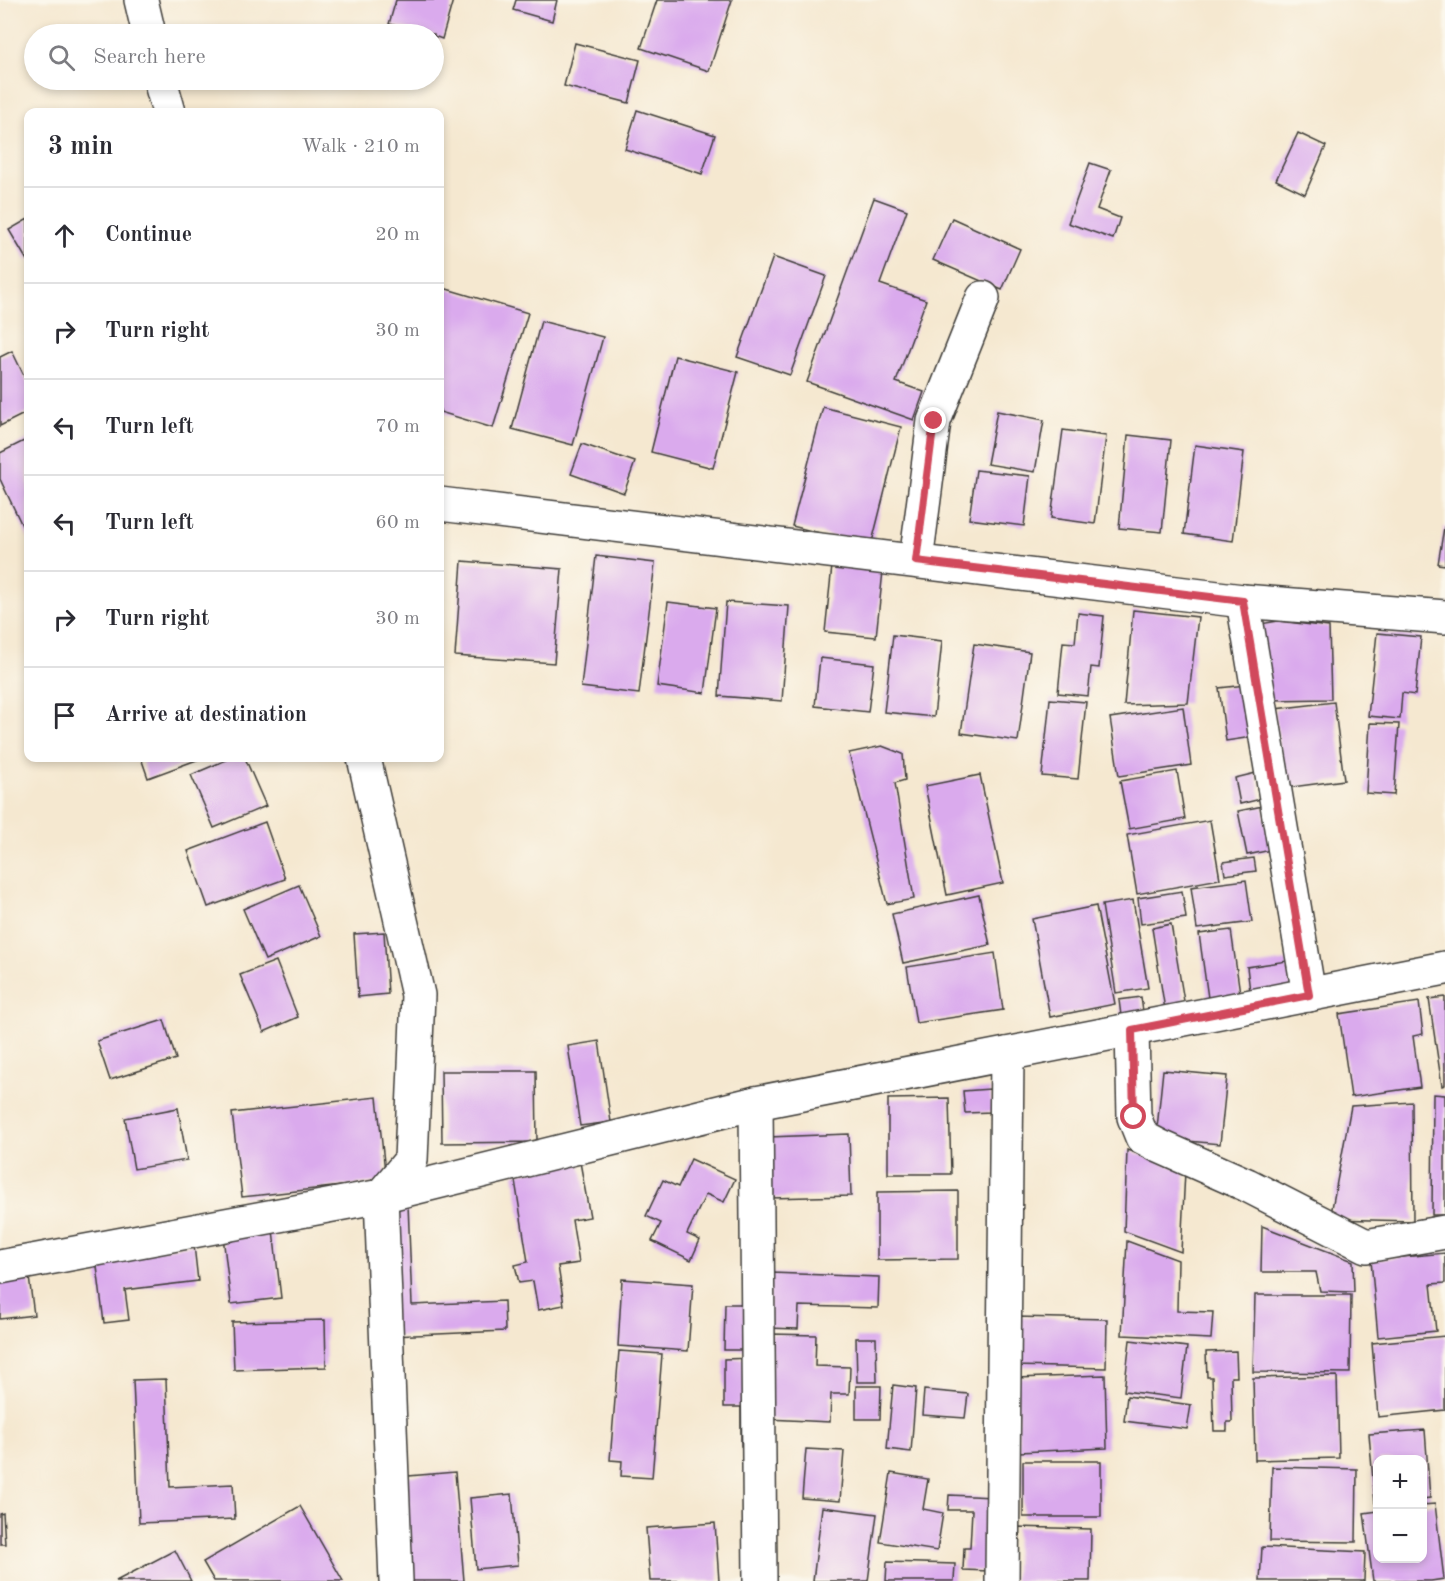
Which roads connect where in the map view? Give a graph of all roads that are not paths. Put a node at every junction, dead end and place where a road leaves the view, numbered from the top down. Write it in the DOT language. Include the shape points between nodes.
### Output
graph roads {
  1 [pos="141,0"];
  2 [pos="147,24"];
  3 [pos="163,90"];
  4 [pos="168,108"];
  5 [pos="983,298"];
  6 [pos="444,504"];
  7 [pos="916,561"];
  8 [pos="1243,601"];
  9 [pos="1445,617"];
  10 [pos="365,762"];
  11 [pos="1445,968"];
  12 [pos="1309,995"];
  13 [pos="1132,1030"];
  14 [pos="1006,1054"];
  15 [pos="756,1103"];
  16 [pos="381,1196"];
  17 [pos="1445,1232"];
  18 [pos="0,1267"];
  19 [pos="396,1581"];
  20 [pos="760,1581"];
  21 [pos="1002,1581"];
  1 -- 2 [label="street"];
  3 -- 4 [label="street"];
  5 -- 7 [label="street" via="934,421"];
  6 -- 7 [label="street"];
  7 -- 8 [label="street"];
  8 -- 9 [label="street"];
  8 -- 12 [label="street"];
  10 -- 16 [label="street" via="418,995 411,1160"];
  11 -- 12 [label="street"];
  12 -- 13 [label="street"];
  13 -- 14 [label="street"];
  13 -- 17 [label="street" via="1134,1117 1142,1137 1366,1246"];
  14 -- 15 [label="street"];
  14 -- 21 [label="street"];
  15 -- 16 [label="street"];
  15 -- 20 [label="street"];
  16 -- 18 [label="street"];
  16 -- 19 [label="street"];
}
